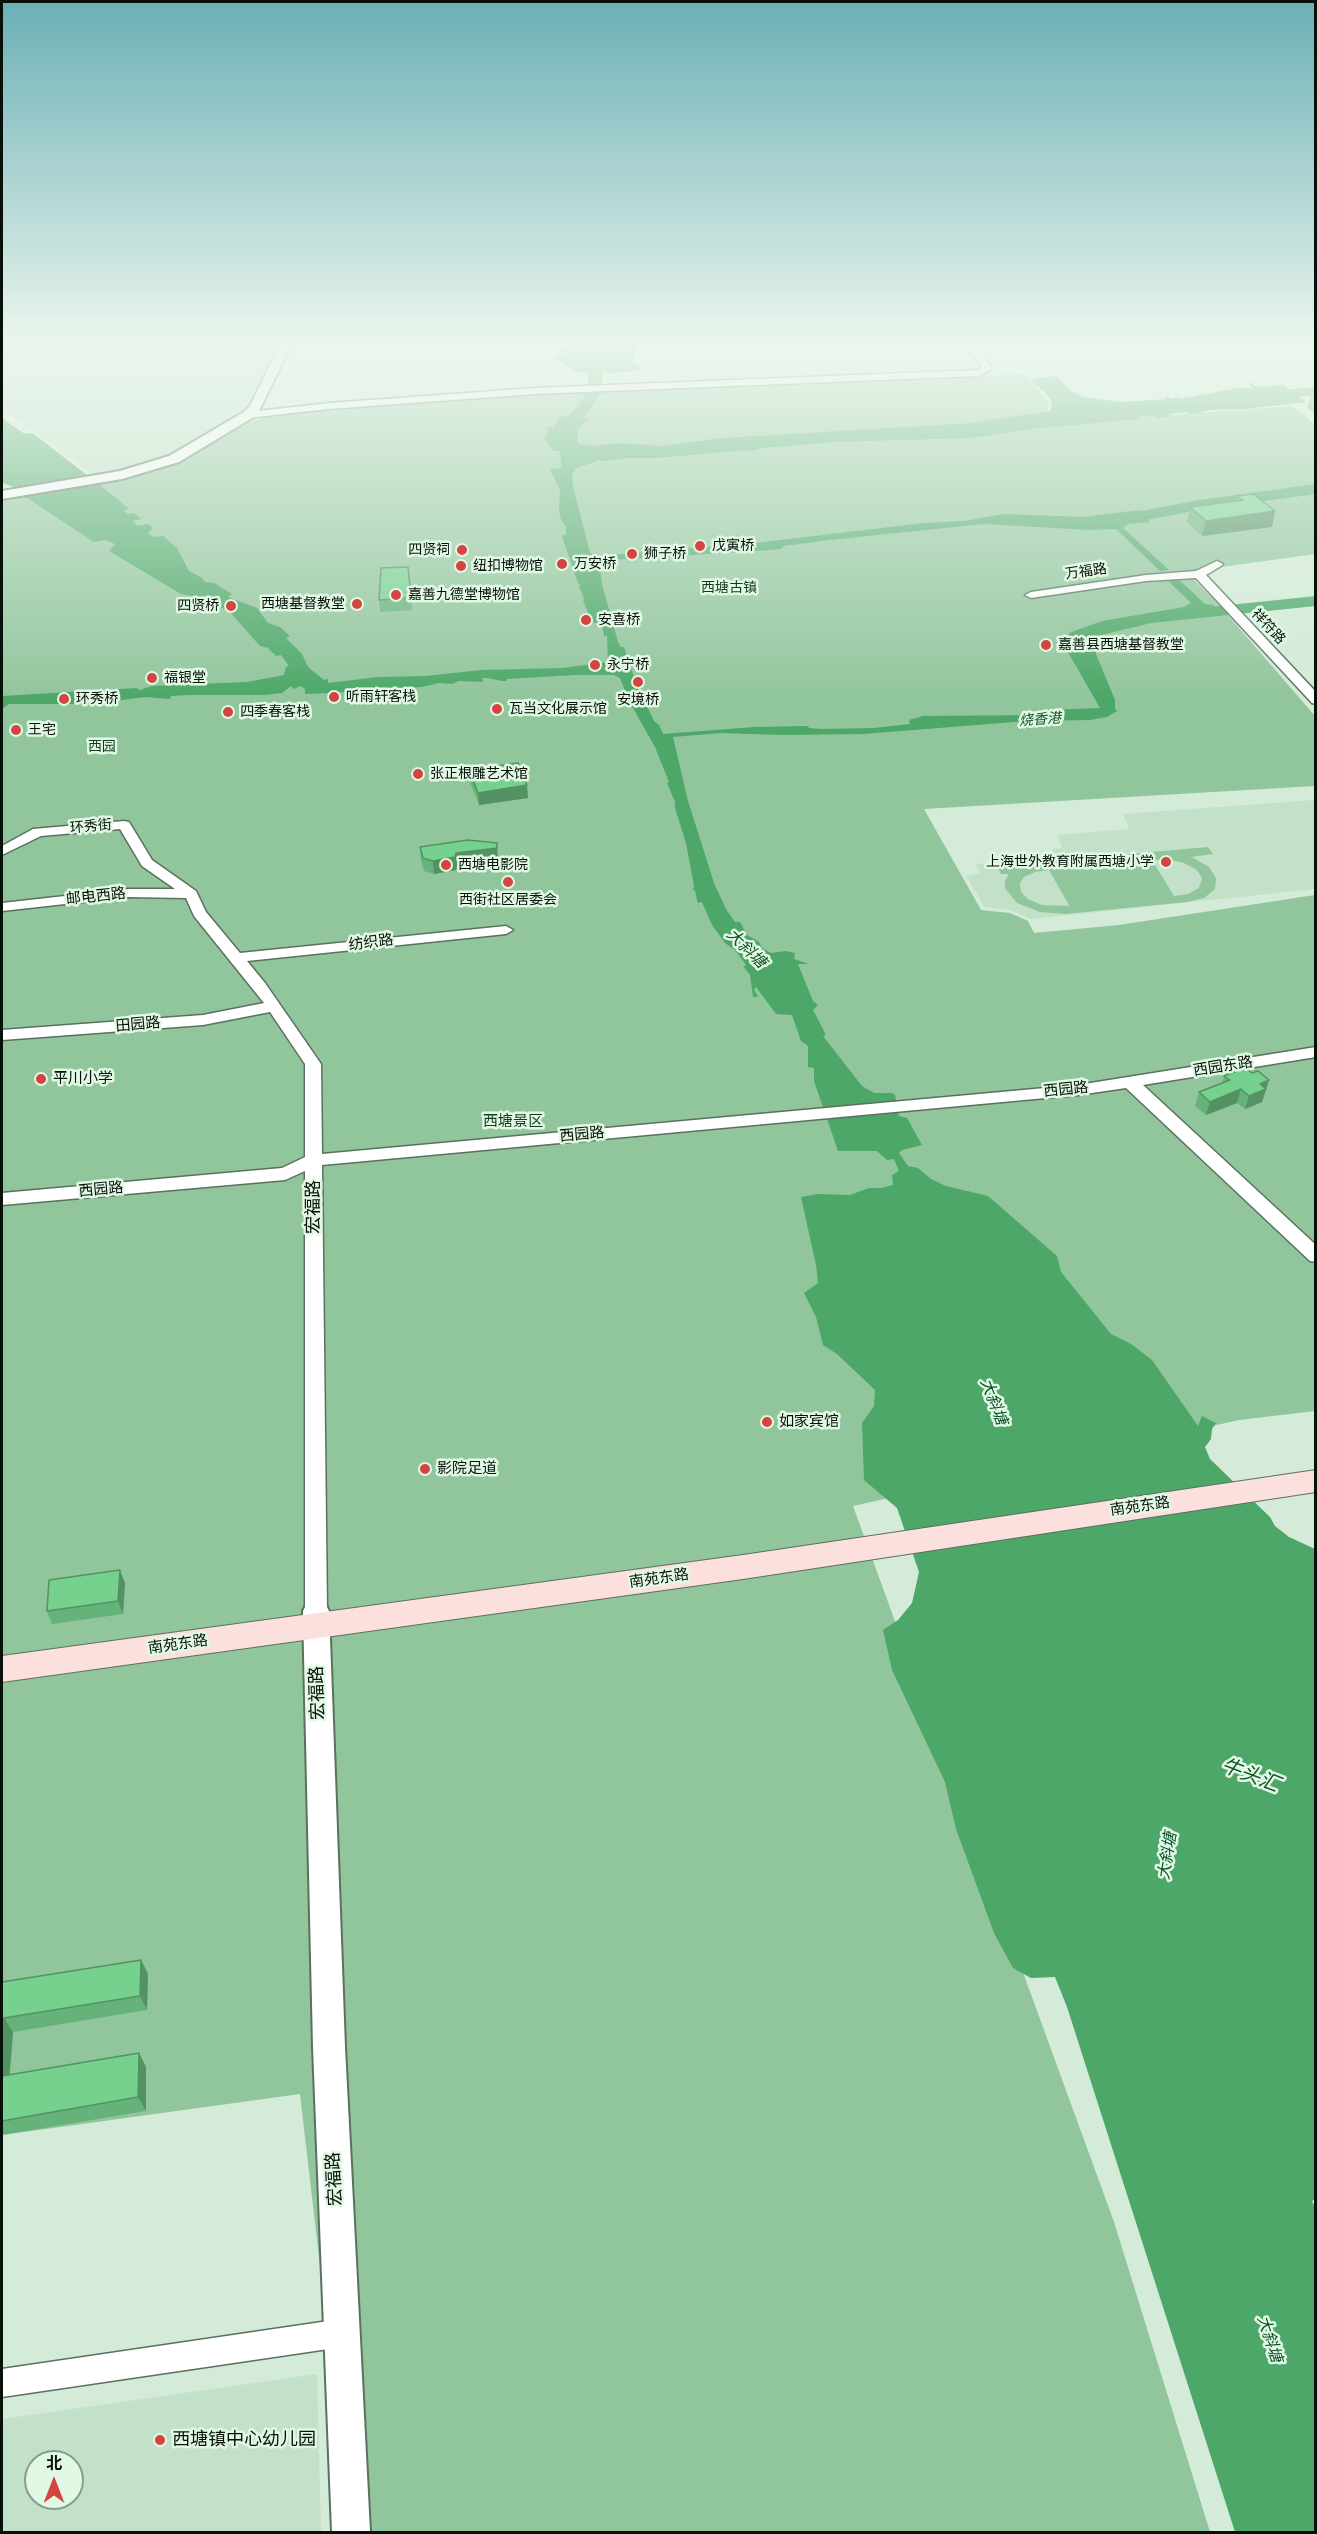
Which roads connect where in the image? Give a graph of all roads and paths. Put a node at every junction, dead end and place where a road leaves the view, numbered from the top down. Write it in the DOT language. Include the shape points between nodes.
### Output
graph roads {
  1 [pos="160,463"];
  2 [pos="2,495"];
  3 [pos="1217,564"];
  4 [pos="1199,574"];
  5 [pos="1031,595"];
  6 [pos="1316,700"];
  7 [pos="2,851"];
  8 [pos="191,894"];
  9 [pos="2,907"];
  10 [pos="506,930"];
  11 [pos="236,957"];
  12 [pos="273,1006"];
  13 [pos="2,1035"];
  14 [pos="1316,1052"];
  15 [pos="1130,1082"];
  16 [pos="314,1160"];
  17 [pos="2,1199"];
  18 [pos="1316,1256"];
  19 [pos="1316,1468"];
  20 [pos="1316,1481"];
  21 [pos="740,1559"];
  22 [pos="316,1618"];
  23 [pos="2,1655"];
  24 [pos="2,1669"];
  25 [pos="342,2332"];
  26 [pos="2,2383"];
  27 [pos="351,2532"];
  1 -- 2 [label="street" via="122,475"];
  3 -- 4 [label="street"];
  4 -- 5 [label="street, 万福路"];
  4 -- 6 [label="street, 祥符路"];
  7 -- 8 [label="street, 环秀街" via="38,832 124,825 147,863"];
  8 -- 9 [label="street, 邮电西路" via="128,893"];
  8 -- 11 [label="street, 宏福路" via="199,913"];
  10 -- 11 [label="street, 纺织路"];
  11 -- 12 [label="street, 宏福路"];
  12 -- 13 [label="street, 田园路" via="203,1020"];
  12 -- 16 [label="street, 宏福路" via="313,1064"];
  14 -- 15 [label="street, 西园东路"];
  15 -- 16 [label="street, 西园路" via="1078,1090"];
  15 -- 18 [label="street"];
  16 -- 17 [label="street, 西园路" via="285,1174"];
  16 -- 22 [label="street, 宏福路"];
  19 -- 21 [label="main road, 南苑东路"];
  20 -- 21 [label="main road, 南苑东路"];
  21 -- 22 [label="main road, 南苑东路"];
  22 -- 23 [label="main road, 南苑东路"];
  22 -- 24 [label="main road, 南苑东路"];
  22 -- 25 [label="street, 宏福路"];
  25 -- 26 [label="street"];
  25 -- 27 [label="street, 宏福路"];
}
